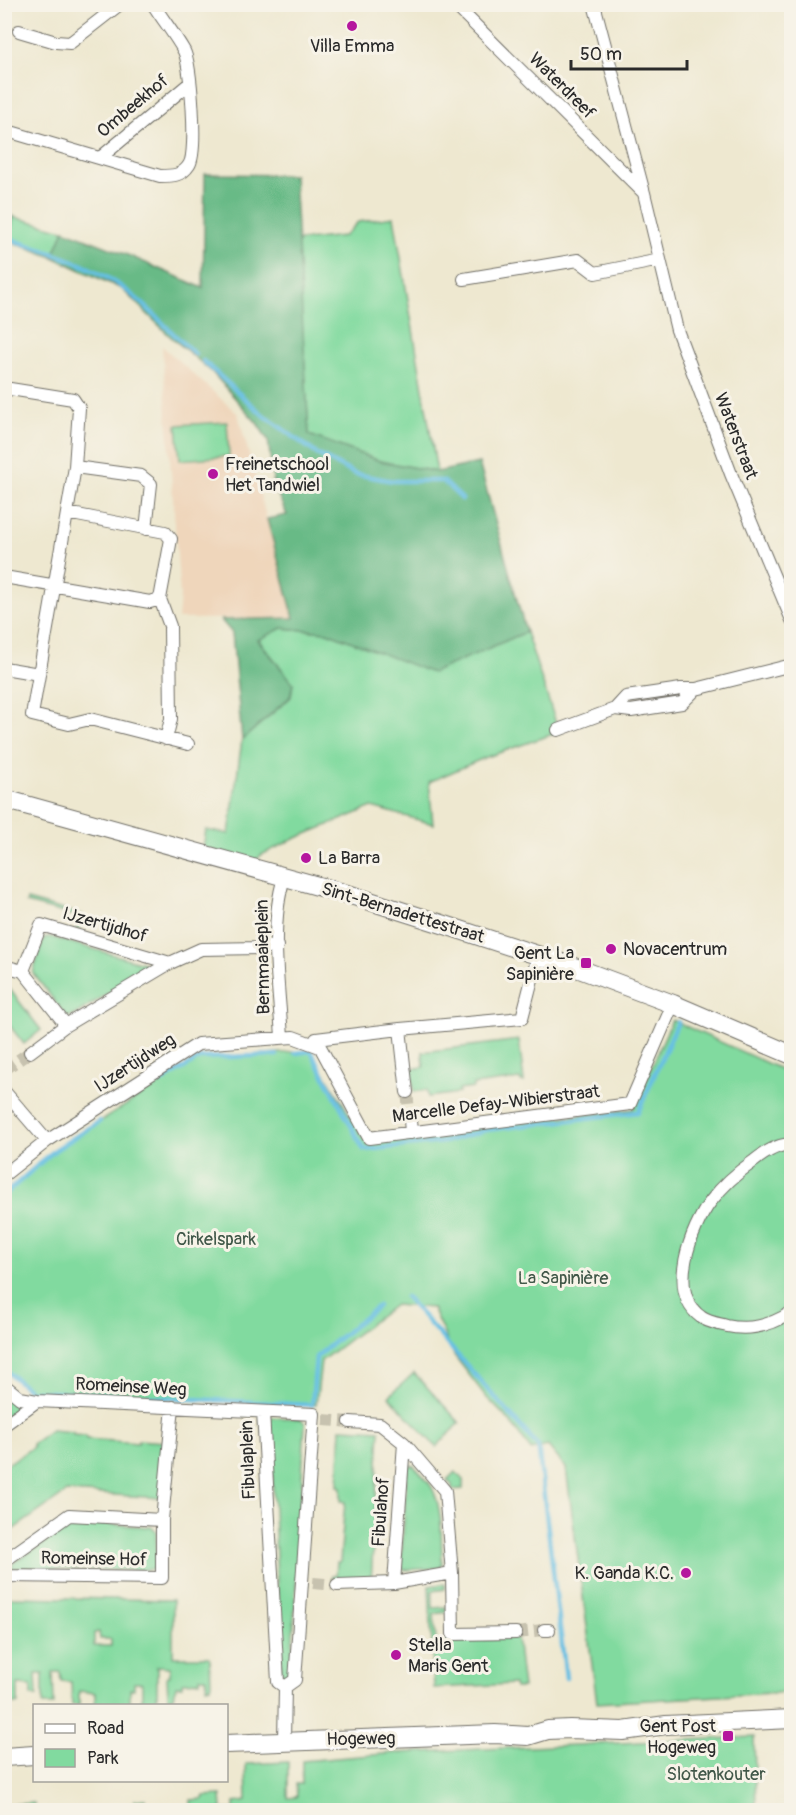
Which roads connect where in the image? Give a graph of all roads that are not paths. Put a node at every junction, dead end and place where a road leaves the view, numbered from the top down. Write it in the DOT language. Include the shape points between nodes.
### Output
graph roads {
  1 [pos="120,4"];
  2 [pos="153,4"];
  3 [pos="454,4"];
  4 [pos="594,4"];
  5 [pos="19,31"];
  6 [pos="190,83"];
  7 [pos="4,130"];
  8 [pos="100,158"];
  9 [pos="644,193"];
  10 [pos="660,260"];
  11 [pos="464,279"];
  12 [pos="4,388"];
  13 [pos="75,467"];
  14 [pos="67,513"];
  15 [pos="146,529"];
  16 [pos="4,577"];
  17 [pos="55,586"];
  18 [pos="160,599"];
  19 [pos="792,620"];
  20 [pos="792,665"];
  21 [pos="4,668"];
  22 [pos="39,674"];
  23 [pos="558,730"];
  24 [pos="166,739"];
  25 [pos="188,744"];
  26 [pos="4,799"];
  27 [pos="284,878"];
  28 [pos="277,946"];
  29 [pos="538,957"];
  30 [pos="170,963"];
  31 [pos="4,966"];
  32 [pos="23,971"];
  33 [pos="673,1004"];
  34 [pos="66,1025"];
  35 [pos="400,1029"];
  36 [pos="282,1037"];
  37 [pos="318,1043"];
  38 [pos="30,1052"];
  39 [pos="792,1055"];
  40 [pos="4,1090"];
  41 [pos="407,1092"];
  42 [pos="47,1141"];
  43 [pos="792,1144"];
  44 [pos="4,1175"];
  45 [pos="792,1312"];
  46 [pos="4,1385"];
  47 [pos="37,1401"];
  48 [pos="173,1407"];
  49 [pos="263,1412"];
  50 [pos="350,1422"];
  51 [pos="4,1425"];
  52 [pos="404,1443"];
  53 [pos="162,1520"];
  54 [pos="4,1561"];
  55 [pos="452,1573"];
  56 [pos="4,1574"];
  57 [pos="394,1583"];
  58 [pos="336,1585"];
  59 [pos="516,1633"];
  60 [pos="285,1688"];
  61 [pos="792,1719"];
  62 [pos="285,1741"];
  63 [pos="228,1744"];
  64 [pos="33,1755"];
  65 [pos="4,1757"];
  1 -- 5 [label="street" via="70,43"];
  2 -- 6 [label="street, Ombeekhof" via="185,53"];
  3 -- 9 [label="street, Waterdreef"];
  4 -- 9 [label="street, Waterstraat"];
  6 -- 8 [label="street, Ombeekhof"];
  6 -- 8 [label="street, Ombeekhof" via="194,135 190,163 182,172 160,176"];
  7 -- 8 [label="street, Ombeekhof"];
  9 -- 10 [label="street, Waterstraat"];
  10 -- 11 [label="street" via="596,273 578,260"];
  10 -- 19 [label="street, Waterstraat" via="677,330 730,474"];
  12 -- 13 [label="street" via="73,399 79,408"];
  13 -- 14 [label="street"];
  13 -- 15 [label="street" via="141,476 151,484"];
  14 -- 15 [label="street"];
  14 -- 17 [label="street"];
  15 -- 18 [label="street" via="165,532 171,539"];
  16 -- 17 [label="street"];
  17 -- 18 [label="street" via="150,602"];
  17 -- 22 [label="street"];
  18 -- 24 [label="street" via="170,626 171,719"];
  20 -- 23 [label="street" via="696,689 626,697 615,709"];
  21 -- 22 [label="street"];
  22 -- 24 [label="street" via="32,715 69,724 90,719"];
  24 -- 25 [label="street"];
  26 -- 27 [label="street, Sint-Bernadettestraat"];
  27 -- 28 [label="street, Bernmaaieplein" via="278,897"];
  27 -- 29 [label="street, Sint-Bernadettestraat" via="354,896"];
  28 -- 30 [label="street, IJzertijdhof" via="201,949"];
  28 -- 36 [label="street, Bernmaaieplein"];
  29 -- 33 [label="street, Sint-Bernadettestraat"];
  29 -- 35 [label="street" via="522,1018"];
  30 -- 32 [label="street, IJzertijdhof" via="41,925"];
  30 -- 34 [label="street, IJzertijdhof"];
  31 -- 32 [label="street"];
  32 -- 34 [label="street"];
  33 -- 37 [label="street, Marcelle Defay-Wibierstraat" via="630,1104 411,1126 369,1138"];
  33 -- 39 [label="street, Sint-Bernadettestraat"];
  34 -- 38 [label="street, IJzertijdhof"];
  35 -- 37 [label="street"];
  35 -- 41 [label="street"];
  36 -- 37 [label="street, IJzertijdweg"];
  36 -- 42 [label="street, IJzertijdweg" via="198,1044"];
  40 -- 42 [label="street"];
  42 -- 44 [label="street, IJzertijdweg"];
  43 -- 45 [label="street" via="765,1154 741,1170 710,1202 692,1236 683,1282 686,1299 701,1317 715,1323 756,1328"];
  46 -- 47 [label="street, Romeinse Weg" via="20,1398"];
  47 -- 48 [label="street, Romeinse Weg"];
  47 -- 51 [label="street"];
  48 -- 49 [label="street, Romeinse Weg"];
  48 -- 53 [label="street, Romeinse Hof"];
  49 -- 60 [label="street, Fibulaplein" via="278,1682"];
  49 -- 60 [label="street, Fibulaplein" via="318,1417 308,1583 295,1680"];
  50 -- 52 [label="street" via="380,1424"];
  52 -- 55 [label="street" via="446,1491"];
  52 -- 57 [label="street, Fibulahof"];
  53 -- 54 [label="street, Romeinse Hof" via="69,1515"];
  53 -- 56 [label="street, Romeinse Hof" via="162,1578"];
  55 -- 57 [label="street"];
  55 -- 59 [label="street" via="453,1634"];
  57 -- 58 [label="street"];
  60 -- 62 [label="street, Fibulaplein"];
  61 -- 62 [label="street, Hogeweg" via="666,1725 592,1716 547,1718 495,1734"];
  62 -- 63 [label="street, Hogeweg"];
  64 -- 65 [label="street"];
}
